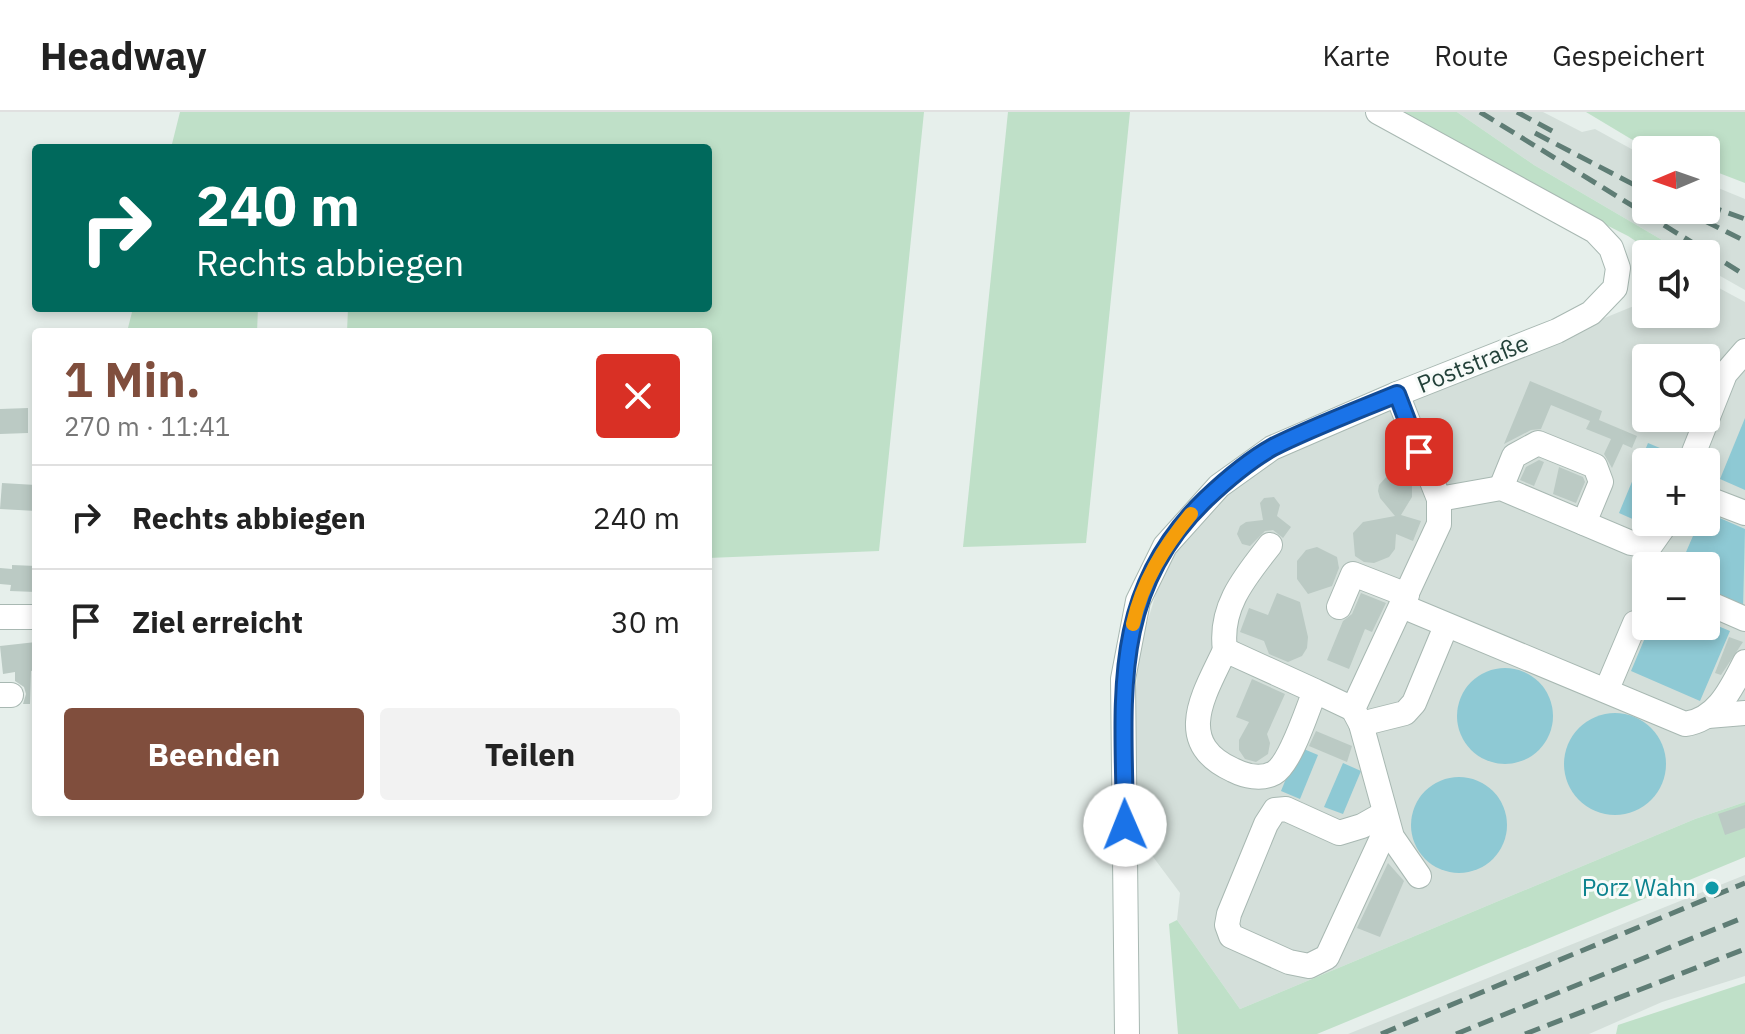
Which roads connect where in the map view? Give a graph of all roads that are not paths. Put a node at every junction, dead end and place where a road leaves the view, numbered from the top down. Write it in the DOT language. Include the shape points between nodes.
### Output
graph roads {
  1 [pos="1378,112"];
  2 [pos="1745,351"];
  3 [pos="1720,386"];
  4 [pos="1397,394"];
  5 [pos="1501,488"];
  6 [pos="1439,499"];
  7 [pos="1720,503"];
  8 [pos="1745,513"];
  9 [pos="1584,523"];
  10 [pos="1659,536"];
  11 [pos="1270,545"];
  12 [pos="1404,601"];
  13 [pos="1339,607"];
  14 [pos="1720,608"];
  15 [pos="0,617"];
  16 [pos="32,617"];
  17 [pos="1745,619"];
  18 [pos="1446,626"];
  19 [pos="1632,630"];
  20 [pos="1225,650"];
  21 [pos="1745,662"];
  22 [pos="1607,689"];
  23 [pos="1315,691"];
  24 [pos="1745,713"];
  25 [pos="1708,716"];
  26 [pos="1357,717"];
  27 [pos="1386,819"];
  28 [pos="1419,876"];
  29 [pos="1127,1034"];
  1 -- 4 [label="street, Poststraße" via="1595,231 1611,248 1618,268 1615,288 1591,313"];
  2 -- 3 [label="street"];
  4 -- 6 [label="street"];
  4 -- 29 [label="street, Poststraße" via="1272,448 1238,470 1165,546 1138,601 1123,679"];
  5 -- 6 [label="street"];
  5 -- 9 [label="street"];
  5 -- 9 [label="street" via="1514,456 1538,443 1581,460 1595,466 1601,482"];
  6 -- 12 [label="street" via="1439,524"];
  7 -- 8 [label="street"];
  9 -- 10 [label="street" via="1631,543 1650,546"];
  11 -- 20 [label="street" via="1234,596 1224,620"];
  12 -- 13 [label="street" via="1353,574"];
  12 -- 18 [label="street"];
  12 -- 26 [label="street"];
  14 -- 17 [label="street"];
  15 -- 16 [label="street"];
  18 -- 22 [label="street"];
  18 -- 26 [label="street" via="1405,713"];
  19 -- 22 [label="street"];
  20 -- 23 [label="street"];
  20 -- 23 [label="street" via="1195,721 1199,737 1226,767 1260,777 1274,773 1285,762"];
  21 -- 25 [label="street"];
  22 -- 25 [label="street" via="1685,724"];
  23 -- 26 [label="street"];
  24 -- 25 [label="street"];
  26 -- 27 [label="street"];
  27 -- 27 [label="street" via="1339,833 1286,809 1275,810 1229,914 1231,936 1289,962 1309,966 1327,957"];
  27 -- 28 [label="street" via="1402,856"];
}
